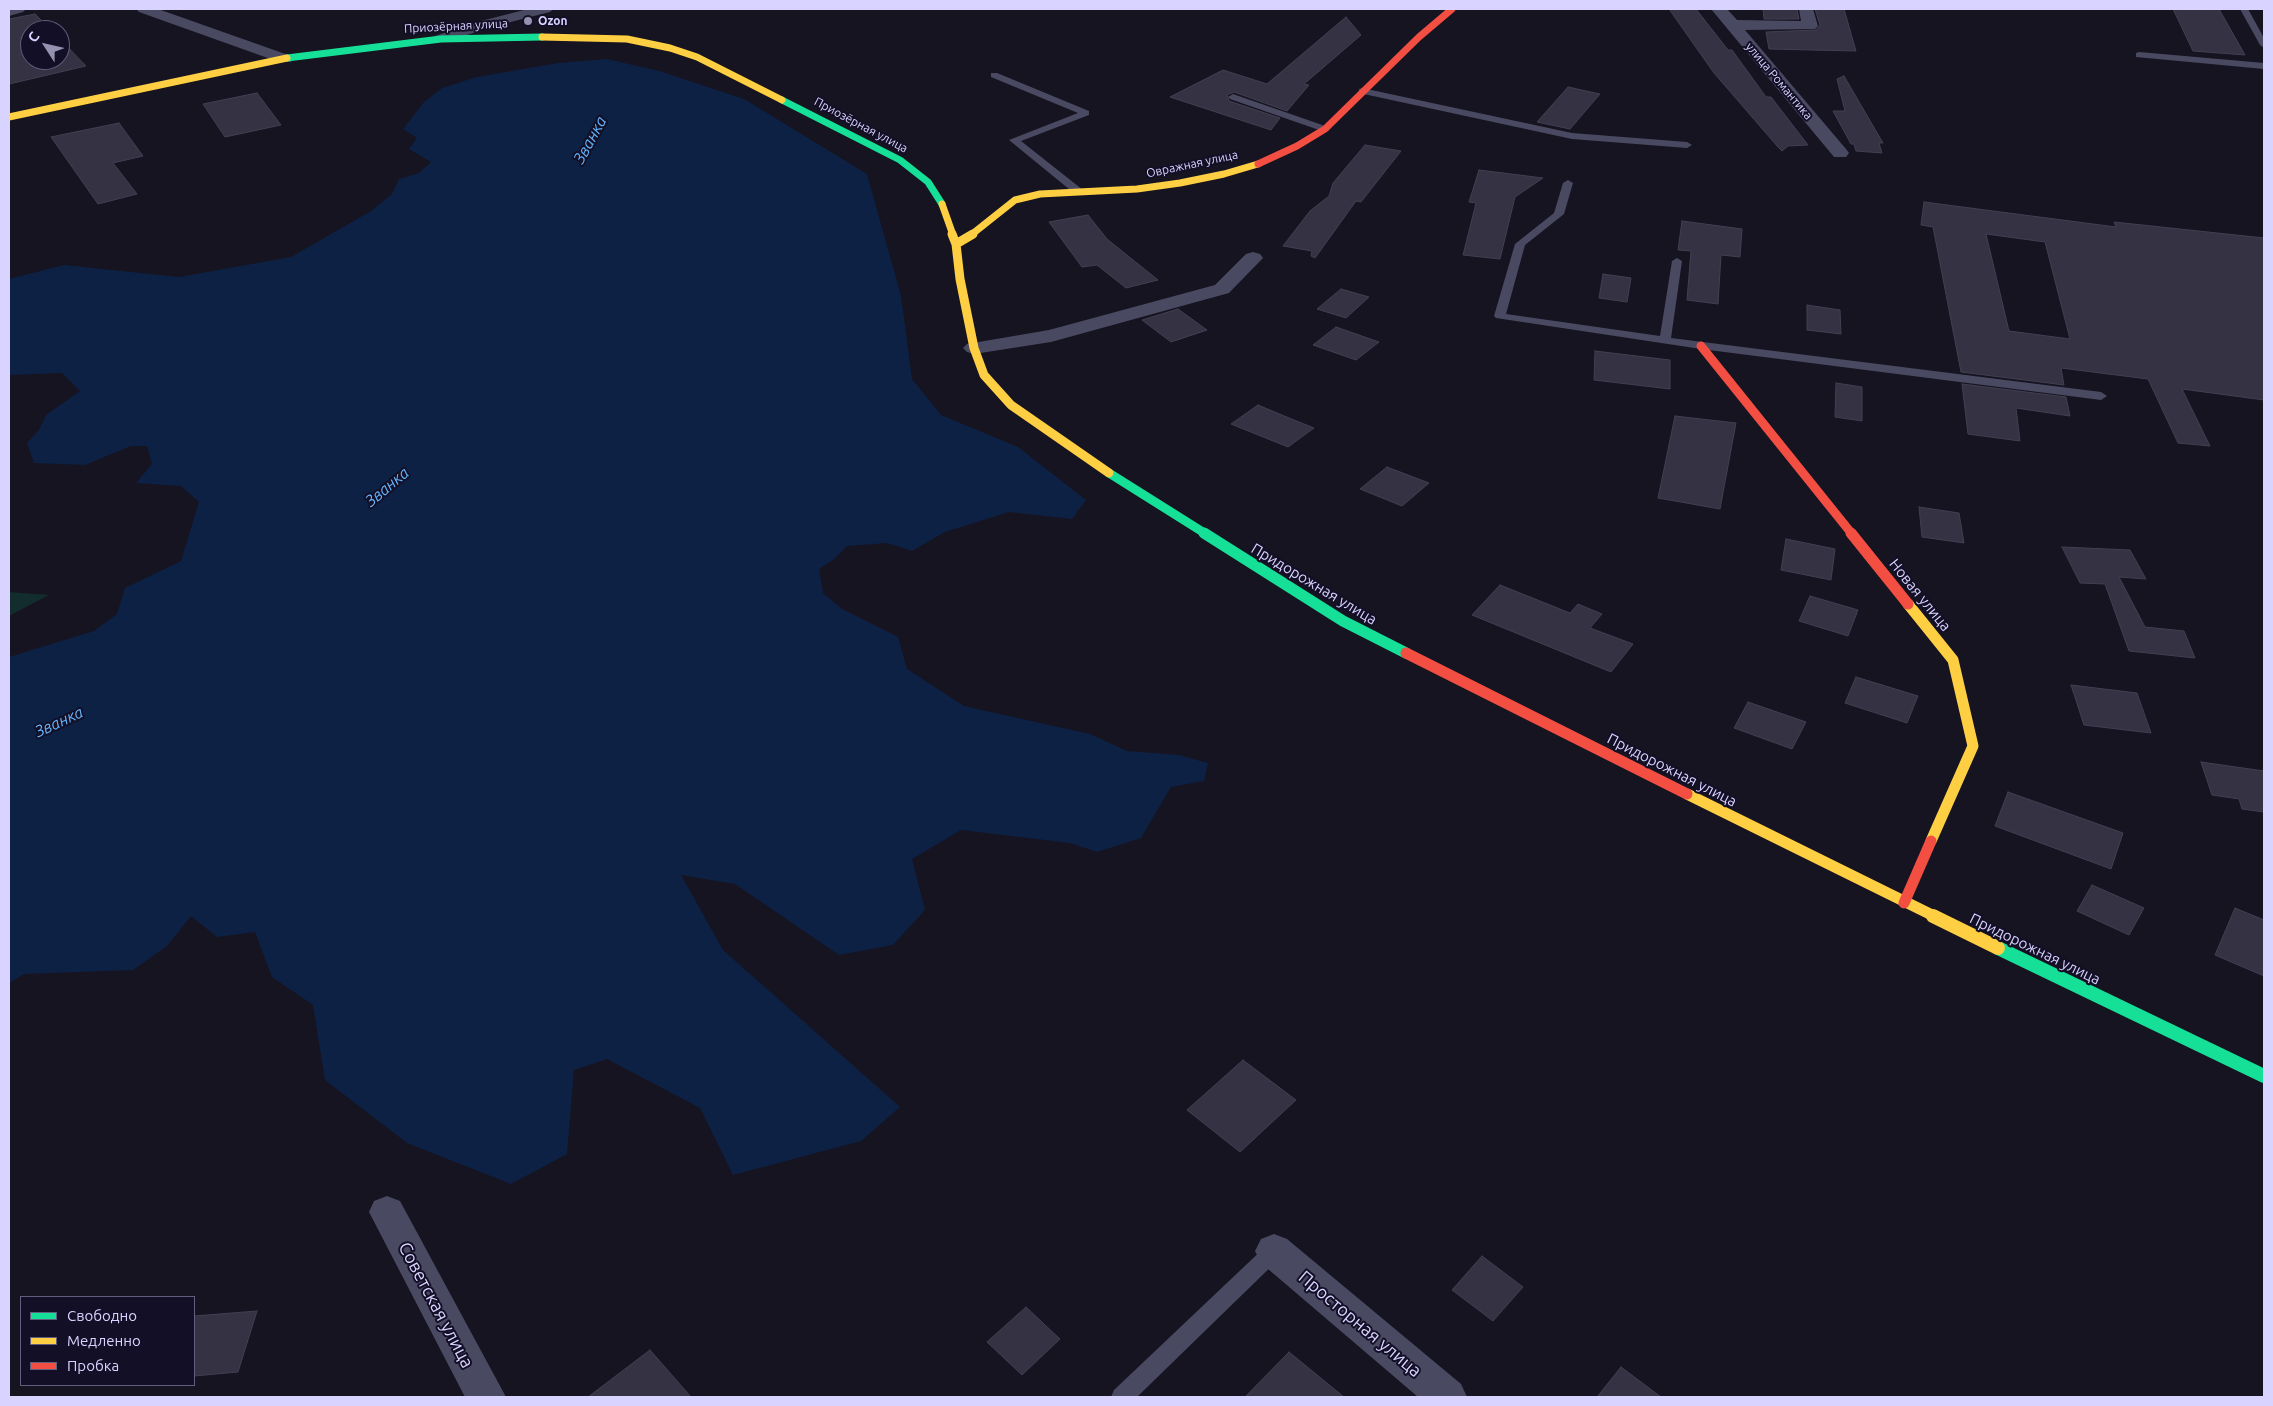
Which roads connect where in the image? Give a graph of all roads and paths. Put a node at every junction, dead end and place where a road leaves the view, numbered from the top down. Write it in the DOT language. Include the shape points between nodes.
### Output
graph roads {
  1 [pos="18,9"];
  2 [pos="144,9"];
  3 [pos="545,9"];
  4 [pos="1452,9"];
  5 [pos="1719,9"];
  6 [pos="1806,9"];
  7 [pos="2244,9"];
  8 [pos="9,11"];
  9 [pos="1732,25"];
  10 [pos="441,38"];
  11 [pos="2264,45"];
  12 [pos="2139,55"];
  13 [pos="285,59"];
  14 [pos="2264,66"];
  15 [pos="994,75"];
  16 [pos="1362,91"];
  17 [pos="1233,97"];
  18 [pos="9,117"];
  19 [pos="1325,129"];
  20 [pos="1687,145"];
  21 [pos="1840,153"];
  22 [pos="1568,183"];
  23 [pos="1079,192"];
  24 [pos="956,244"];
  25 [pos="1253,258"];
  26 [pos="1677,262"];
  27 [pos="1665,341"];
  28 [pos="1701,346"];
  29 [pos="974,348"];
  30 [pos="2100,396"];
  31 [pos="1904,902"];
  32 [pos="2264,1076"];
  33 [pos="387,1212"];
  34 [pos="1274,1251"];
  35 [pos="486,1397"];
  36 [pos="1122,1397"];
  37 [pos="1447,1397"];
  1 -- 8 [label="street"];
  2 -- 13 [label="street"];
  3 -- 10 [label="street"];
  4 -- 16 [label="street, Овражная улица"];
  5 -- 9 [label="street, улица Романтика"];
  6 -- 9 [label="street" via="1810,26"];
  7 -- 11 [label="lane"];
  9 -- 21 [label="street, улица Романтика"];
  10 -- 13 [label="street, Приозёрная улица"];
  10 -- 24 [label="street, Приозёрная улица" via="574,36 627,39 697,57 900,160 928,182 944,207"];
  12 -- 14 [label="lane"];
  13 -- 18 [label="street, Приозёрная улица"];
  15 -- 23 [label="lane" via="1086,113 1014,140"];
  16 -- 19 [label="street, Овражная улица"];
  16 -- 20 [label="lane" via="1572,136"];
  17 -- 19 [label="lane"];
  19 -- 23 [label="street, Овражная улица" via="1257,164 1224,174 1137,189"];
  22 -- 27 [label="lane" via="1559,214 1520,244 1500,316"];
  23 -- 24 [label="street, Овражная улица" via="1040,194 1015,200 979,230"];
  24 -- 29 [label="street, Приозёрная улица"];
  25 -- 29 [label="street" via="1222,289 1051,336"];
  26 -- 27 [label="lane"];
  27 -- 28 [label="lane"];
  28 -- 30 [label="lane"];
  28 -- 31 [label="street, Новая улица" via="1953,660 1973,746"];
  29 -- 31 [label="street, Придорожная улица" via="984,375 1011,405 1085,458 1343,622"];
  31 -- 32 [label="street, Придорожная улица"];
  33 -- 35 [label="street, Советская улица"];
  34 -- 36 [label="lane"];
  34 -- 37 [label="street, Просторная улица"];
}
